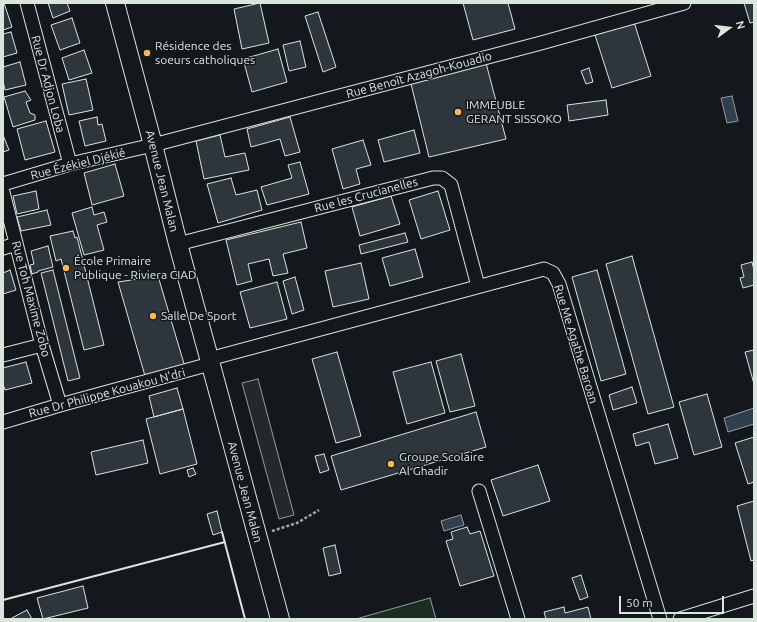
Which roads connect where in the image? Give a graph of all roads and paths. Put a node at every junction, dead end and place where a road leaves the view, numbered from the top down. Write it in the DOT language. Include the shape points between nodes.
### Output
graph roads {
  1 [pos="27,3"];
  2 [pos="115,3"];
  3 [pos="684,3"];
  4 [pos="153,145"];
  5 [pos="70,164"];
  6 [pos="3,184"];
  7 [pos="3,192"];
  8 [pos="16,244"];
  9 [pos="178,244"];
  10 [pos="3,248"];
  11 [pos="478,286"];
  12 [pos="42,345"];
  13 [pos="3,355"];
  14 [pos="210,362"];
  15 [pos="60,405"];
  16 [pos="3,422"];
  17 [pos="478,491"];
  18 [pos="319,510"];
  19 [pos="280,529"];
  20 [pos="754,596"];
  21 [pos="280,619"];
  22 [pos="518,619"];
  23 [pos="660,619"];
  24 [pos="680,619"];
  1 -- 5 [label="street, Rue Dr Adjon Loba"];
  2 -- 4 [label="main road, Avenue Jean Malan"];
  3 -- 4 [label="street, Rue Benoît Azagoh-Kouadio"];
  4 -- 5 [label="street, Rue Ézékiel Djékié"];
  4 -- 9 [label="main road, Avenue Jean Malan"];
  5 -- 6 [label="street, Rue Ézékiel Djékié"];
  7 -- 8 [label="street, Rue Toh Maxime Zobo"];
  8 -- 10 [label="street"];
  8 -- 12 [label="street, Rue Toh Maxime Zobo"];
  9 -- 11 [label="street, Rue les Crucianelles" via="433,178 442,178 451,185"];
  9 -- 14 [label="main road, Avenue Jean Malan"];
  11 -- 14 [label="street, Rue Me Agathe Baroan"];
  11 -- 23 [label="street, Rue Me Agathe Baroan" via="544,269 553,273 559,284"];
  12 -- 13 [label="street"];
  12 -- 15 [label="street, Rue Toh Maxime Zobo"];
  14 -- 15 [label="street, Rue Dr Philippe Kouakou N'dri"];
  14 -- 21 [label="main road, Avenue Jean Malan"];
  15 -- 16 [label="street, Rue Dr Philippe Kouakou N'dri"];
  17 -- 22 [label="street"];
  18 -- 19 [label="path" via="297,523"];
  20 -- 24 [label="street"];
}
